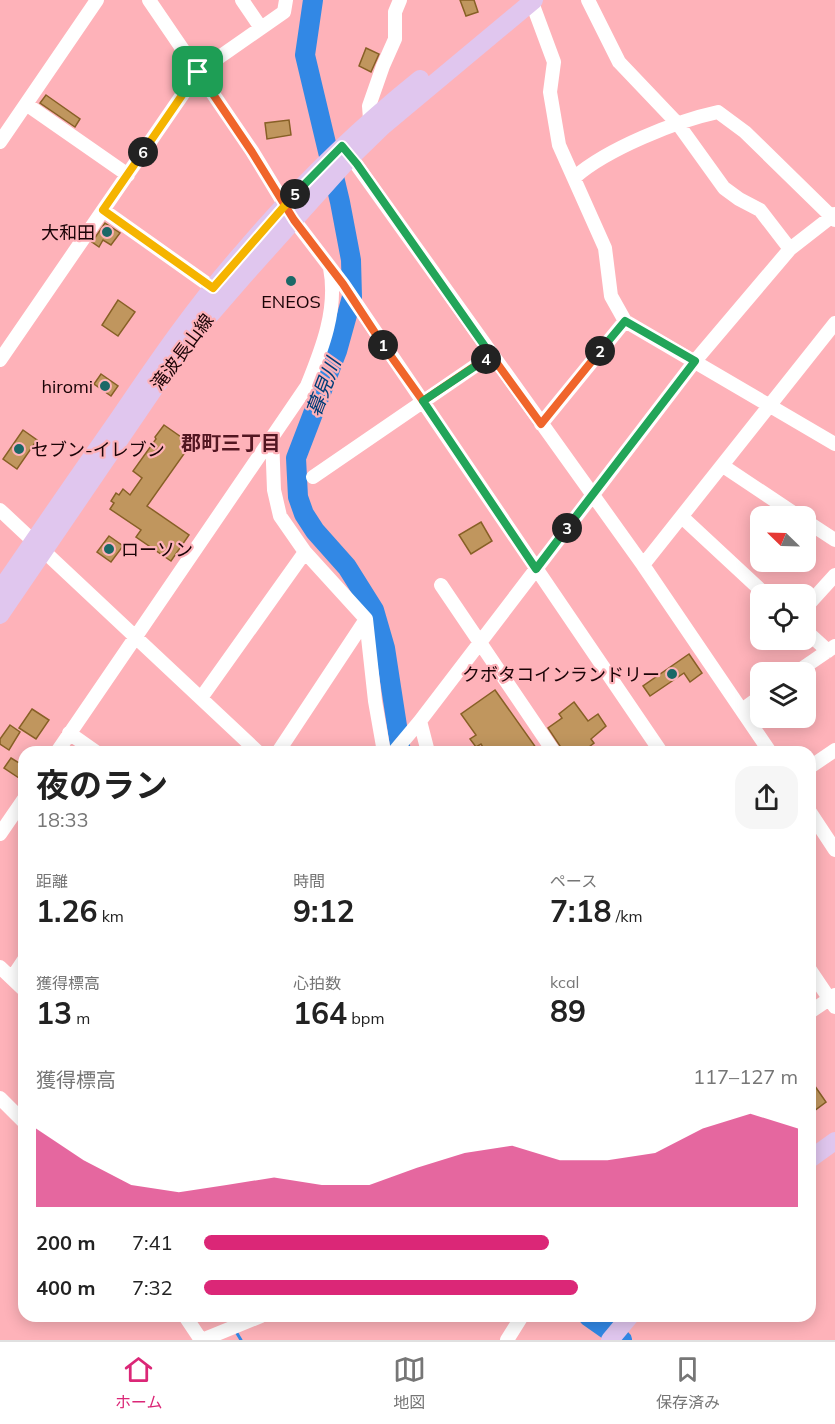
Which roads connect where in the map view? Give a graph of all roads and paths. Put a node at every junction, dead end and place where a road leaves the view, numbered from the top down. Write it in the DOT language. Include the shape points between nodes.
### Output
graph roads {
  1 [pos="97,0"];
  2 [pos="149,0"];
  3 [pos="242,0"];
  4 [pos="286,0"];
  5 [pos="400,0"];
  6 [pos="528,0"];
  7 [pos="588,0"];
  8 [pos="261,28"];
  9 [pos="198,72"];
  10 [pos="26,104"];
  11 [pos="370,119"];
  12 [pos="678,124"];
  13 [pos="0,142"];
  14 [pos="347,154"];
  15 [pos="128,175"];
  16 [pos="575,177"];
  17 [pos="317,183"];
  18 [pos="285,203"];
  19 [pos="103,210"];
  20 [pos="834,217"];
  21 [pos="294,220"];
  22 [pos="790,249"];
  23 [pos="329,266"];
  24 [pos="213,288"];
  25 [pos="625,321"];
  26 [pos="835,323"];
  27 [pos="491,355"];
  28 [pos="0,360"];
  29 [pos="695,361"];
  30 [pos="423,401"];
  31 [pos="771,406"];
  32 [pos="541,424"];
  33 [pos="272,437"];
  34 [pos="835,444"];
  35 [pos="723,466"];
  36 [pos="314,477"];
  37 [pos="592,494"];
  38 [pos="783,506"];
  39 [pos="0,510"];
  40 [pos="682,517"];
  41 [pos="816,528"];
  42 [pos="835,540"];
  43 [pos="39,546"];
  44 [pos="305,552"];
  45 [pos="643,565"];
  46 [pos="536,569"];
  47 [pos="835,575"];
  48 [pos="754,584"];
  49 [pos="441,585"];
  50 [pos="0,590"];
  51 [pos="816,596"];
  52 [pos="0,615"];
  53 [pos="366,619"];
  54 [pos="135,636"];
  55 [pos="816,638"];
  56 [pos="480,642"];
  57 [pos="831,649"];
  58 [pos="812,662"];
  59 [pos="201,698"];
  60 [pos="750,704"];
  61 [pos="742,710"];
  62 [pos="418,723"];
  63 [pos="69,733"];
  64 [pos="61,746"];
  65 [pos="87,746"];
  66 [pos="252,746"];
  67 [pos="282,746"];
  68 [pos="383,746"];
  69 [pos="399,746"];
  70 [pos="426,746"];
  71 [pos="550,746"];
  72 [pos="656,746"];
  73 [pos="766,746"];
  74 [pos="835,750"];
  75 [pos="816,763"];
  76 [pos="18,808"];
  77 [pos="816,821"];
  78 [pos="0,834"];
  79 [pos="835,850"];
  80 [pos="0,967"];
  81 [pos="18,969"];
  82 [pos="12,978"];
  83 [pos="816,978"];
  84 [pos="18,984"];
  85 [pos="833,1000"];
  86 [pos="816,1009"];
  87 [pos="0,1098"];
  88 [pos="18,1116"];
  89 [pos="835,1141"];
  90 [pos="816,1155"];
  91 [pos="189,1322"];
  92 [pos="246,1322"];
  93 [pos="518,1322"];
  94 [pos="625,1322"];
  95 [pos="202,1340"];
  96 [pos="507,1340"];
  97 [pos="610,1340"];
  1 -- 10 [label="street"];
  2 -- 9 [label="street"];
  3 -- 8 [label="street"];
  4 -- 8 [label="street" via="284,12"];
  5 -- 11 [label="street" via="395,12 395,39 369,106"];
  6 -- 11 [label="main road, 滝波長山線"];
  6 -- 14 [label="main road, 滝波長山線"];
  6 -- 16 [label="street" via="554,62 550,92 559,145"];
  7 -- 12 [label="street" via="619,62"];
  8 -- 9 [label="street"];
  9 -- 15 [label="street"];
  9 -- 18 [label="street"];
  10 -- 13 [label="street"];
  10 -- 15 [label="street"];
  11 -- 14 [label="main road, 滝波長山線"];
  12 -- 16 [label="street" via="613,152"];
  12 -- 20 [label="street" via="718,112 745,132"];
  12 -- 22 [label="street" via="724,188 760,210"];
  14 -- 17 [label="main road, 滝波長山線"];
  14 -- 27 [label="street"];
  15 -- 19 [label="street"];
  16 -- 25 [label="street" via="605,248 611,296"];
  17 -- 18 [label="main road, 滝波長山線"];
  17 -- 21 [label="main road, 滝波長山線"];
  18 -- 21 [label="street"];
  18 -- 24 [label="main road, 滝波長山線"];
  19 -- 24 [label="street"];
  19 -- 28 [label="street"];
  20 -- 22 [label="street"];
  21 -- 23 [label="street"];
  21 -- 43 [label="main road, 滝波長山線" via="197,330"];
  22 -- 29 [label="street"];
  23 -- 30 [label="street"];
  23 -- 33 [label="street" via="330,311 322,349 307,386"];
  24 -- 43 [label="main road, 滝波長山線" via="159,359"];
  25 -- 29 [label="street"];
  25 -- 32 [label="street"];
  26 -- 31 [label="street"];
  27 -- 30 [label="street"];
  27 -- 32 [label="street"];
  29 -- 31 [label="street"];
  29 -- 37 [label="street"];
  30 -- 36 [label="street"];
  30 -- 46 [label="street"];
  31 -- 34 [label="street"];
  31 -- 35 [label="street"];
  32 -- 37 [label="street"];
  33 -- 44 [label="street" via="274,489 280,516"];
  33 -- 54 [label="street"];
  35 -- 38 [label="street"];
  35 -- 40 [label="street"];
  37 -- 45 [label="street"];
  37 -- 46 [label="street"];
  39 -- 43 [label="street"];
  40 -- 45 [label="street"];
  40 -- 48 [label="street"];
  41 -- 42 [label="street"];
  43 -- 50 [label="main road, 滝波長山線"];
  43 -- 52 [label="main road, 滝波長山線"];
  43 -- 54 [label="street"];
  44 -- 53 [label="street"];
  44 -- 59 [label="street"];
  45 -- 61 [label="street"];
  46 -- 56 [label="street"];
  46 -- 72 [label="street"];
  47 -- 51 [label="street"];
  49 -- 56 [label="street"];
  53 -- 67 [label="street"];
  53 -- 68 [label="street"];
  54 -- 59 [label="street"];
  54 -- 63 [label="street"];
  55 -- 57 [label="street"];
  56 -- 62 [label="street"];
  56 -- 71 [label="street"];
  57 -- 58 [label="street"];
  59 -- 66 [label="street"];
  60 -- 61 [label="street"];
  61 -- 73 [label="street"];
  62 -- 69 [label="street"];
  62 -- 70 [label="street"];
  63 -- 64 [label="street"];
  63 -- 65 [label="street"];
  74 -- 75 [label="street"];
  76 -- 78 [label="street"];
  77 -- 79 [label="street"];
  80 -- 82 [label="street"];
  81 -- 82 [label="street"];
  82 -- 84 [label="street"];
  83 -- 85 [label="street"];
  85 -- 86 [label="street"];
  87 -- 88 [label="street"];
  89 -- 90 [label="main road"];
  91 -- 95 [label="street"];
  92 -- 95 [label="street"];
  93 -- 96 [label="street"];
  94 -- 97 [label="main road"];
}
